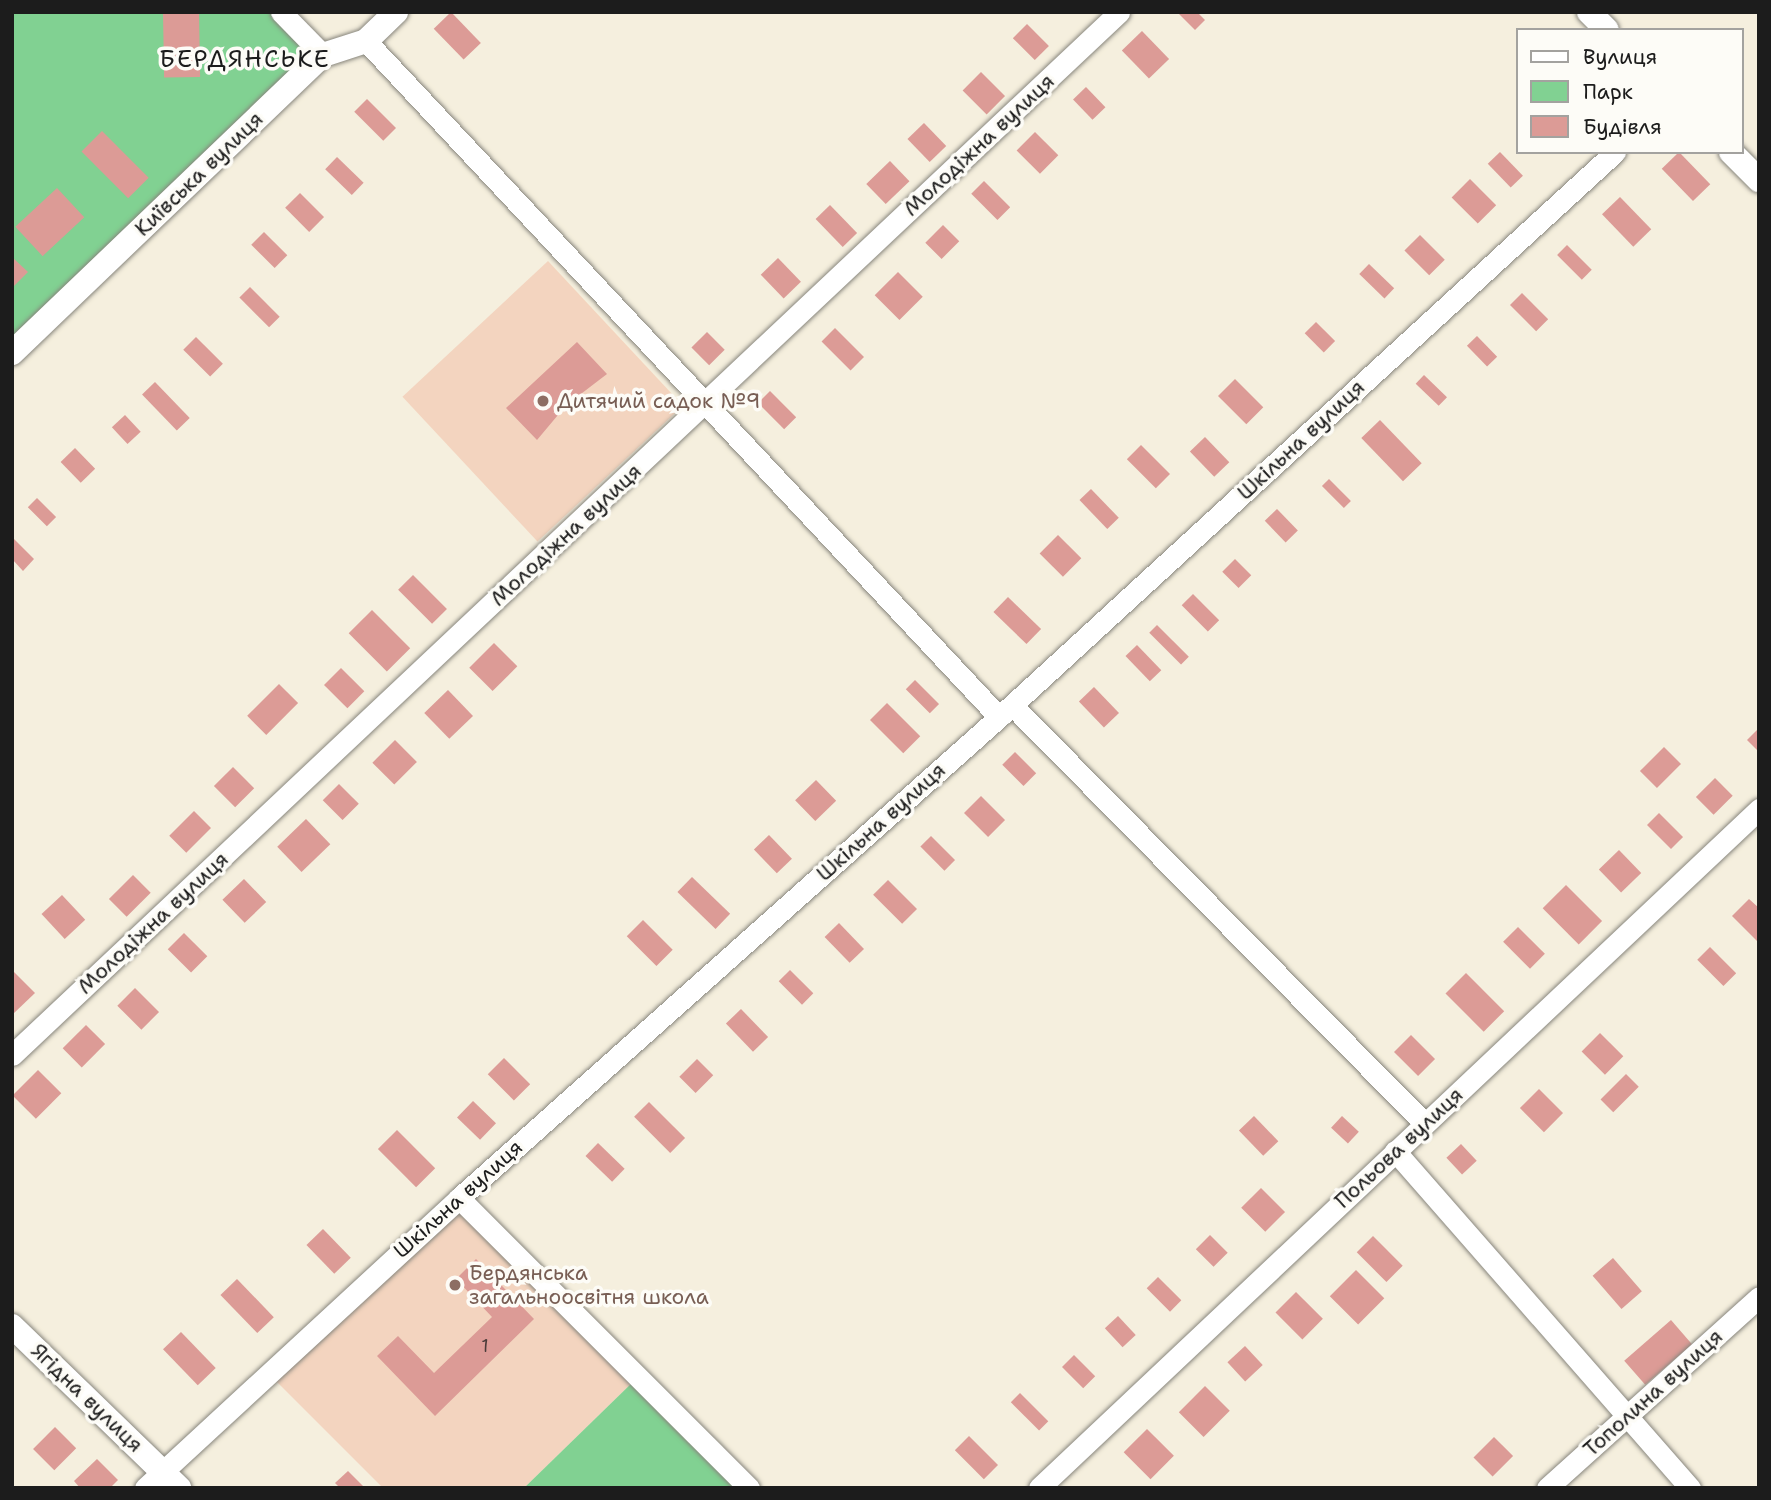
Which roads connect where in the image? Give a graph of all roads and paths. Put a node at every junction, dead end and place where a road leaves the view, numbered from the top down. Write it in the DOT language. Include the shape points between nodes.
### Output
graph roads {
  1 [pos="281,12"];
  2 [pos="396,12"];
  3 [pos="1119,12"];
  4 [pos="1588,12"];
  5 [pos="1604,28"];
  6 [pos="366,41"];
  7 [pos="323,55"];
  8 [pos="1613,154"];
  9 [pos="1733,154"];
  10 [pos="1759,180"];
  11 [pos="12,353"];
  12 [pos="705,404"];
  13 [pos="1005,711"];
  14 [pos="1759,809"];
  15 [pos="12,1055"];
  16 [pos="1425,1124"];
  17 [pos="1395,1152"];
  18 [pos="459,1198"];
  19 [pos="1759,1297"];
  20 [pos="12,1326"];
  21 [pos="1626,1416"];
  22 [pos="162,1482"];
  23 [pos="749,1488"];
  24 [pos="1039,1488"];
  25 [pos="1547,1488"];
  26 [pos="1690,1488"];
  1 -- 7 [label="street"];
  2 -- 6 [label="street, Київська вулиця"];
  3 -- 12 [label="street, Молодіжна вулиця"];
  4 -- 5 [label="street"];
  6 -- 7 [label="street, Київська вулиця"];
  6 -- 12 [label="street"];
  7 -- 11 [label="street, Київська вулиця"];
  8 -- 13 [label="street, Шкільна вулиця"];
  9 -- 10 [label="street"];
  12 -- 13 [label="street"];
  12 -- 15 [label="street, Молодіжна вулиця"];
  13 -- 16 [label="street"];
  13 -- 18 [label="street, Шкільна вулиця"];
  14 -- 16 [label="street, Польова вулиця"];
  16 -- 17 [label="street, Польова вулиця"];
  17 -- 21 [label="street"];
  17 -- 24 [label="street, Польова вулиця"];
  18 -- 22 [label="street, Шкільна вулиця"];
  18 -- 23 [label="street"];
  19 -- 21 [label="street, Тополина вулиця"];
  20 -- 22 [label="street, Ягідна вулиця"];
  21 -- 25 [label="street, Тополина вулиця"];
  21 -- 26 [label="street"];
}
